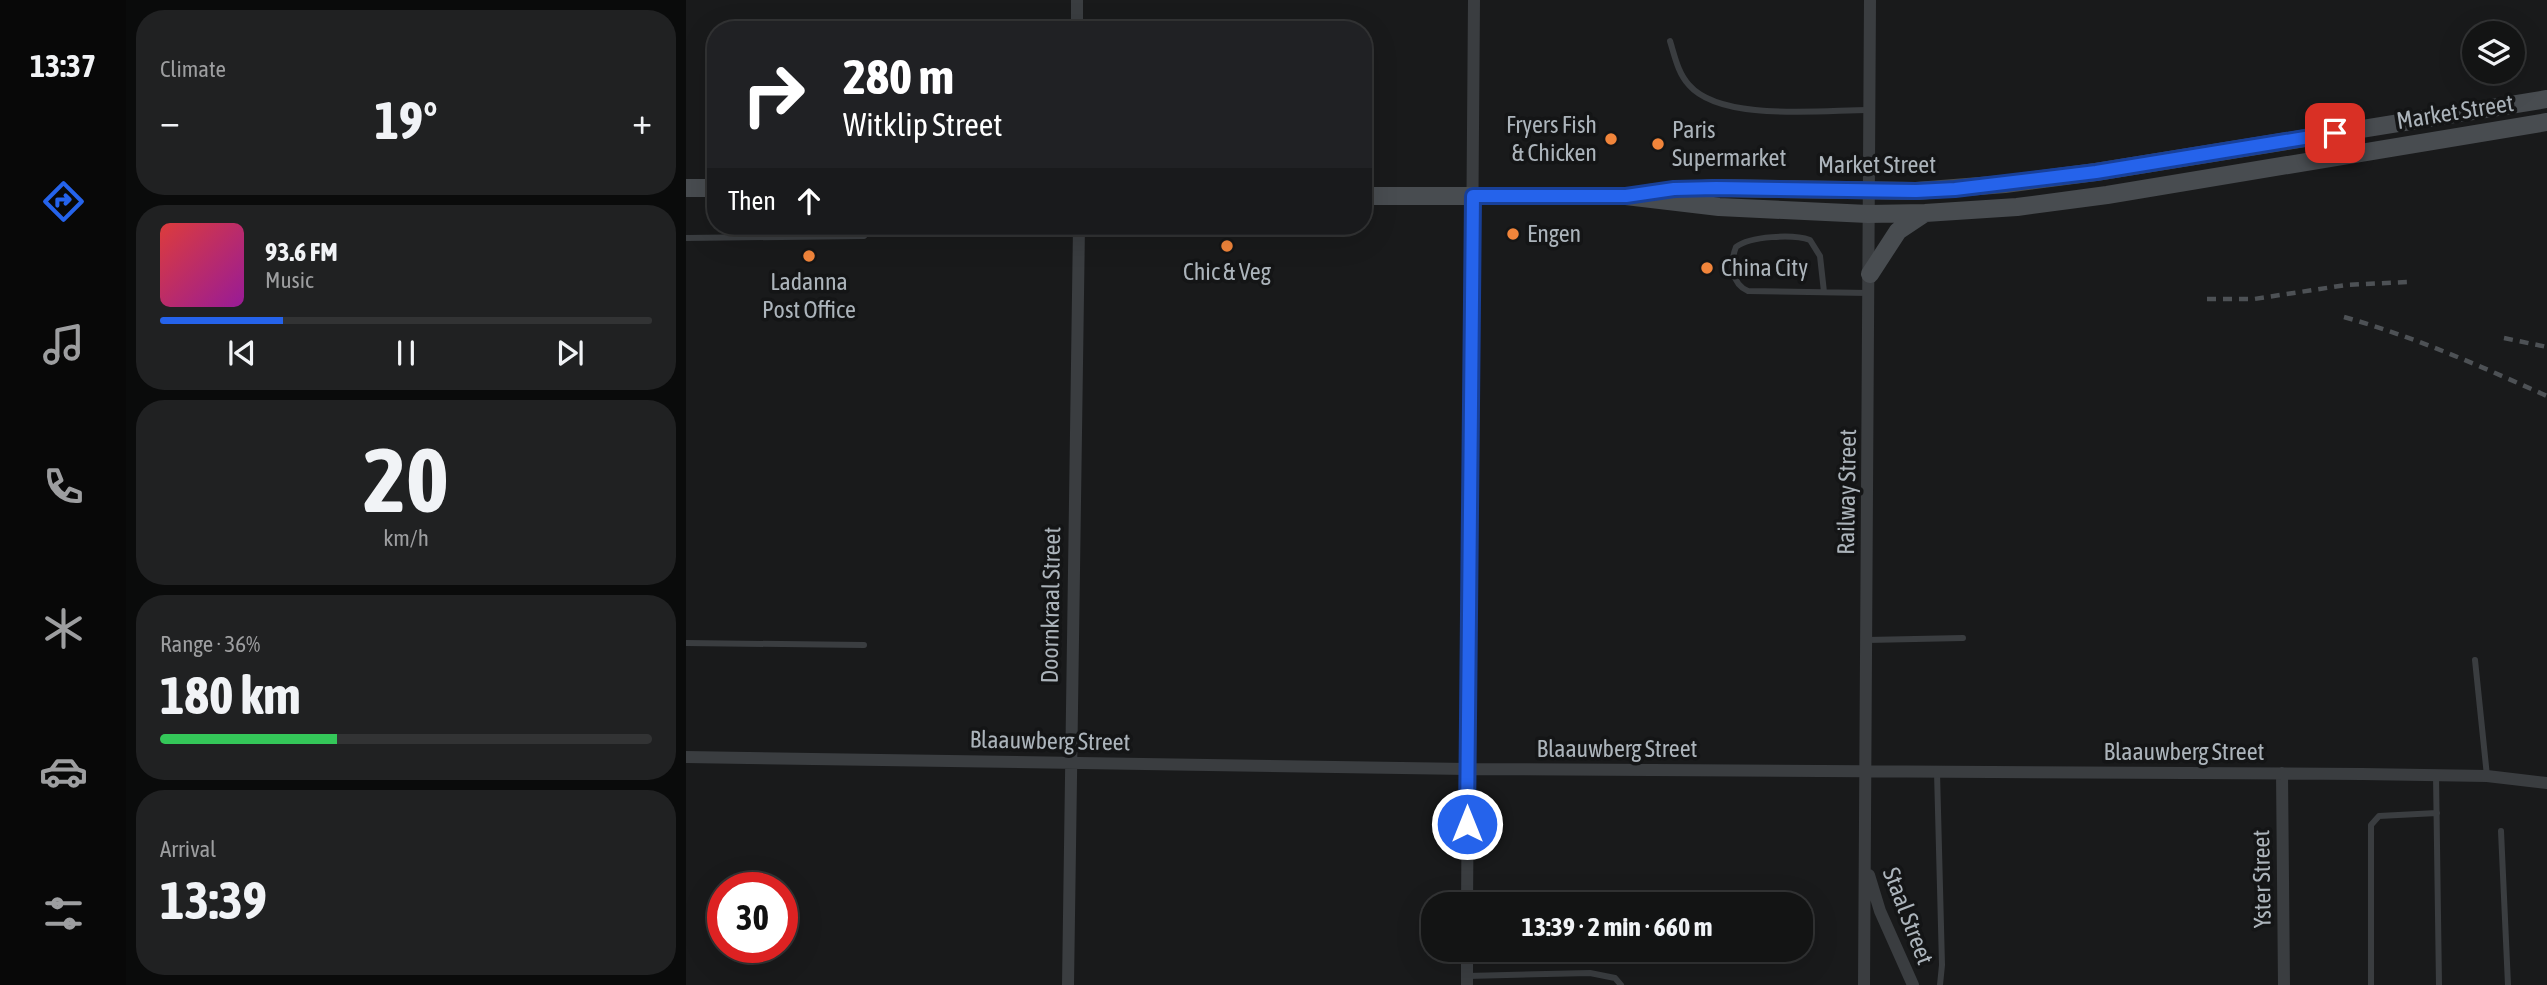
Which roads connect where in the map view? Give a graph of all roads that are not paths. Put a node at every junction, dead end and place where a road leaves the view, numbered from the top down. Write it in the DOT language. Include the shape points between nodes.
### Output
graph roads {
  1 [pos="1077,0"];
  2 [pos="1474,0"];
  3 [pos="1870,0"];
  4 [pos="1077,21"];
  5 [pos="1670,41"];
  6 [pos="2547,99"];
  7 [pos="1868,110"];
  8 [pos="2547,122"];
  9 [pos="686,188"];
  10 [pos="707,188"];
  11 [pos="1867,190"];
  12 [pos="1372,196"];
  13 [pos="1473,196"];
  14 [pos="1626,196"];
  15 [pos="1925,213"];
  16 [pos="1868,214"];
  17 [pos="865,235"];
  18 [pos="1079,235"];
  19 [pos="686,238"];
  20 [pos="1870,274"];
  21 [pos="1824,292"];
  22 [pos="1869,293"];
  23 [pos="1963,638"];
  24 [pos="1866,640"];
  25 [pos="686,643"];
  26 [pos="864,645"];
  27 [pos="2475,660"];
  28 [pos="686,757"];
  29 [pos="1070,762"];
  30 [pos="1467,769"];
  31 [pos="1865,772"];
  32 [pos="1937,772"];
  33 [pos="2282,773"];
  34 [pos="2437,775"];
  35 [pos="2487,776"];
  36 [pos="2547,783"];
  37 [pos="2437,813"];
  38 [pos="2501,831"];
  39 [pos="1865,861"];
  40 [pos="1467,892"];
  41 [pos="1467,962"];
  42 [pos="1467,980"];
  43 [pos="1068,985"];
  44 [pos="1621,985"];
  45 [pos="1864,985"];
  46 [pos="1913,985"];
  47 [pos="1940,985"];
  48 [pos="2284,985"];
  49 [pos="2371,985"];
  50 [pos="2439,985"];
  51 [pos="2508,985"];
  1 -- 4 [label="street"];
  2 -- 13 [label="street"];
  3 -- 7 [label="street, Railway Street"];
  5 -- 7 [label="lane" via="1691,88 1716,104 1744,110"];
  6 -- 11 [label="main road, Market Street" via="2083,174 1955,189"];
  7 -- 11 [label="street, Railway Street"];
  8 -- 15 [label="main road, Market Street" via="2107,195"];
  9 -- 10 [label="main road"];
  11 -- 14 [label="main road, Market Street" via="1674,189"];
  11 -- 16 [label="street, Railway Street"];
  12 -- 13 [label="main road"];
  13 -- 14 [label="main road"];
  13 -- 30 [label="street"];
  14 -- 16 [label="main road, Market Street" via="1719,207"];
  15 -- 16 [label="main road, Market Street"];
  15 -- 20 [label="main road" via="1898,231"];
  16 -- 20 [label="street, Railway Street"];
  17 -- 19 [label="lane"];
  18 -- 29 [label="street, Doornkraal Street"];
  20 -- 22 [label="street, Railway Street"];
  21 -- 21 [label="lane" via="1744,290 1735,279 1734,253 1748,240 1810,240 1820,256"];
  21 -- 22 [label="lane"];
  22 -- 24 [label="street, Railway Street"];
  23 -- 24 [label="lane"];
  24 -- 31 [label="street, Railway Street"];
  25 -- 26 [label="lane"];
  27 -- 35 [label="lane"];
  28 -- 29 [label="street, Blaauwberg Street"];
  29 -- 30 [label="street, Blaauwberg Street"];
  29 -- 43 [label="street, Doornkraal Street"];
  30 -- 31 [label="street, Blaauwberg Street"];
  30 -- 40 [label="street"];
  31 -- 32 [label="street, Blaauwberg Street"];
  31 -- 39 [label="street, Railway Street"];
  32 -- 33 [label="street, Blaauwberg Street"];
  32 -- 47 [label="lane"];
  33 -- 34 [label="street, Blaauwberg Street"];
  33 -- 48 [label="street, Yster Street"];
  34 -- 35 [label="street, Blaauwberg Street"];
  34 -- 37 [label="lane"];
  35 -- 36 [label="street, Blaauwberg Street"];
  37 -- 49 [label="lane" via="2379,816 2371,825"];
  37 -- 50 [label="lane"];
  38 -- 51 [label="lane"];
  39 -- 45 [label="street, Railway Street"];
  39 -- 46 [label="street, Staal Street" via="1880,911"];
  41 -- 42 [label="street"];
  42 -- 44 [label="lane" via="1590,973 1615,978"];
}
